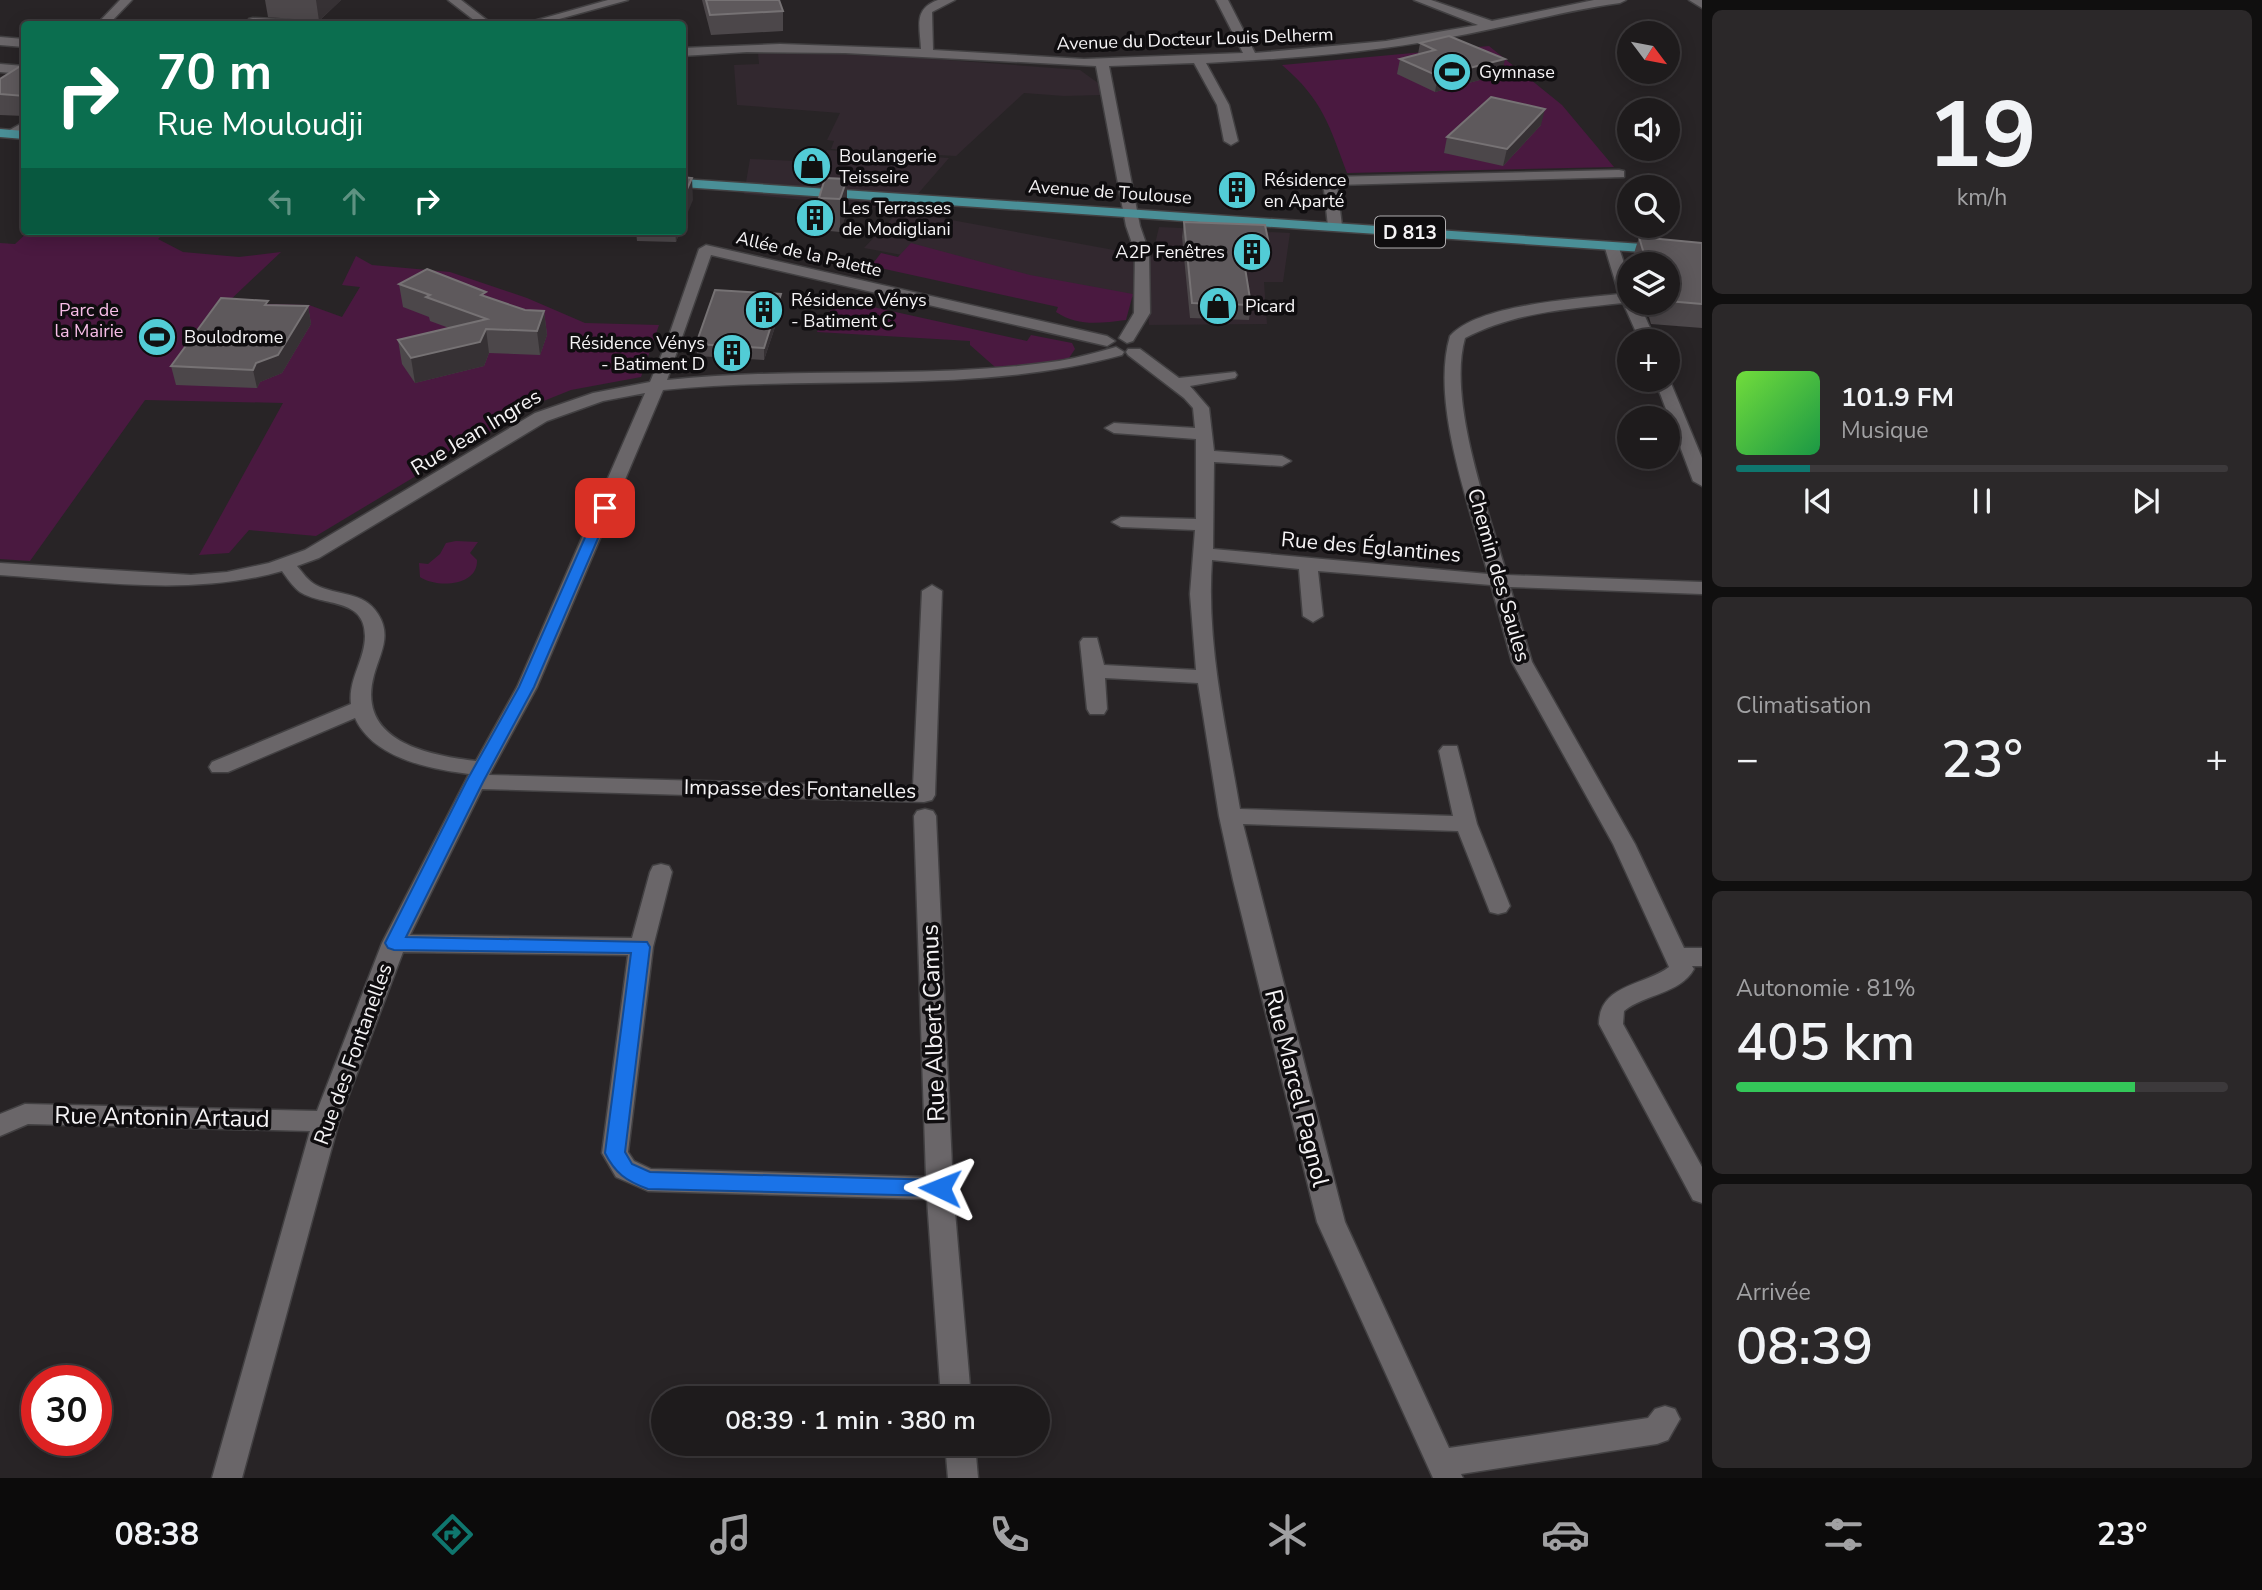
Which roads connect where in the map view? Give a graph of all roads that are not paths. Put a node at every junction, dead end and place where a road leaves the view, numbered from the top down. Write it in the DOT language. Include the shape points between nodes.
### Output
graph roads {
  1 [pos="126,0"];
  2 [pos="454,0"];
  3 [pos="622,0"];
  4 [pos="949,0"];
  5 [pos="1222,0"];
  6 [pos="1420,0"];
  7 [pos="1620,0"];
  8 [pos="1695,0"];
  9 [pos="1594,1"];
  10 [pos="1702,5"];
  11 [pos="268,7"];
  12 [pos="106,21"];
  13 [pos="253,21"];
  14 [pos="482,21"];
  15 [pos="541,21"];
  16 [pos="1491,25"];
  17 [pos="0,41"];
  18 [pos="21,43"];
  19 [pos="686,52"];
  20 [pos="926,53"];
  21 [pos="1251,57"];
  22 [pos="1198,59"];
  23 [pos="1102,63"];
  24 [pos="0,68"];
  25 [pos="21,70"];
  26 [pos="1231,141"];
  27 [pos="1619,174"];
  28 [pos="686,183"];
  29 [pos="1131,213"];
  30 [pos="1148,214"];
  31 [pos="1335,226"];
  32 [pos="1136,234"];
  33 [pos="1612,248"];
  34 [pos="706,249"];
  35 [pos="1702,252"];
  36 [pos="1617,262"];
  37 [pos="1617,301"];
  38 [pos="1121,346"];
  39 [pos="1229,375"];
  40 [pos="1175,383"];
  41 [pos="656,384"];
  42 [pos="1667,392"];
  43 [pos="1114,428"];
  44 [pos="1204,445"];
  45 [pos="1282,461"];
  46 [pos="1702,481"];
  47 [pos="1121,522"];
  48 [pos="1205,525"];
  49 [pos="1204,554"];
  50 [pos="286,564"];
  51 [pos="1308,564"];
  52 [pos="0,569"];
  53 [pos="1498,582"];
  54 [pos="1702,589"];
  55 [pos="932,591"];
  56 [pos="1313,616"];
  57 [pos="1090,642"];
  58 [pos="1095,671"];
  59 [pos="1208,677"];
  60 [pos="359,708"];
  61 [pos="1097,709"];
  62 [pos="1450,751"];
  63 [pos="220,767"];
  64 [pos="479,776"];
  65 [pos="925,816"];
  66 [pos="1230,816"];
  67 [pos="1465,824"];
  68 [pos="661,872"];
  69 [pos="1498,906"];
  70 [pos="394,943"];
  71 [pos="641,947"];
  72 [pos="1690,957"];
  73 [pos="326,1121"];
  74 [pos="0,1126"];
  75 [pos="940,1188"];
  76 [pos="1702,1192"];
  77 [pos="955,1386"];
  78 [pos="1665,1419"];
  79 [pos="961,1456"];
  80 [pos="1444,1470"];
  81 [pos="227,1478"];
  82 [pos="963,1478"];
  1 -- 12 [label="street"];
  2 -- 14 [label="street"];
  3 -- 15 [label="street"];
  4 -- 20 [label="street" via="926,12"];
  5 -- 21 [label="street"];
  6 -- 16 [label="street"];
  7 -- 9 [label="street, Avenue du Docteur Louis Delherm"];
  8 -- 10 [label="street"];
  9 -- 16 [label="street, Avenue du Docteur Louis Delherm"];
  11 -- 13 [label="street"];
  16 -- 21 [label="street, Avenue du Docteur Louis Delherm" via="1359,48"];
  17 -- 18 [label="street"];
  19 -- 20 [label="street, Avenue du Docteur Louis Delherm" via="808,48"];
  20 -- 23 [label="street, Avenue du Docteur Louis Delherm"];
  21 -- 22 [label="street, Avenue du Docteur Louis Delherm"];
  22 -- 23 [label="street, Avenue du Docteur Louis Delherm"];
  22 -- 26 [label="street" via="1223,105"];
  23 -- 29 [label="street"];
  24 -- 25 [label="street"];
  27 -- 31 [label="street" via="1330,181"];
  28 -- 29 [label="main road, Avenue de Toulouse / D 813"];
  29 -- 30 [label="main road, Avenue de Toulouse / D 813"];
  29 -- 32 [label="street"];
  30 -- 31 [label="main road, Avenue de Toulouse / D 813"];
  30 -- 32 [label="street"];
  31 -- 33 [label="main road, Avenue de Toulouse / D 813"];
  32 -- 38 [label="street" via="1142,252 1142,313"];
  33 -- 35 [label="main road, Avenue de Toulouse / D 813"];
  33 -- 36 [label="street"];
  34 -- 38 [label="street, Allée de la Palette"];
  34 -- 41 [label="street, Rue des Fontanelles" via="681,327"];
  37 -- 53 [label="street, Chemin des Saules" via="1508,314 1480,322 1458,336 1453,378 1460,442"];
  38 -- 40 [label="street, Rue Marcel Pagnol"];
  38 -- 41 [label="street, Rue Jean Ingres" via="1047,367"];
  39 -- 40 [label="street"];
  40 -- 44 [label="street, Rue Marcel Pagnol" via="1201,408"];
  41 -- 50 [label="street, Rue Jean Ingres" via="566,406 541,417 321,549"];
  41 -- 64 [label="street, Rue des Fontanelles" via="559,617"];
  42 -- 46 [label="street"];
  43 -- 44 [label="street"];
  44 -- 45 [label="street"];
  44 -- 48 [label="street, Rue Marcel Pagnol"];
  47 -- 48 [label="street"];
  48 -- 49 [label="street, Rue Marcel Pagnol"];
  49 -- 51 [label="street, Rue des Églantines"];
  49 -- 59 [label="street, Rue Marcel Pagnol" via="1200,594"];
  50 -- 52 [label="street, Rue Jean Ingres" via="191,581"];
  50 -- 60 [label="street" via="307,588 355,603 373,622 376,645 363,679"];
  51 -- 53 [label="street, Rue des Églantines"];
  51 -- 56 [label="street"];
  53 -- 54 [label="street, Rue des Églantines"];
  53 -- 72 [label="street, Chemin des Saules" via="1522,662"];
  55 -- 64 [label="street, Impasse des Fontanelles" via="924,795"];
  57 -- 58 [label="street"];
  58 -- 59 [label="street"];
  58 -- 61 [label="street"];
  59 -- 66 [label="street, Rue Marcel Pagnol"];
  60 -- 63 [label="street"];
  60 -- 64 [label="street" via="371,730 386,741"];
  62 -- 67 [label="street"];
  64 -- 70 [label="street, Rue des Fontanelles"];
  65 -- 75 [label="street, Rue Albert Camus"];
  66 -- 67 [label="street"];
  66 -- 80 [label="street, Rue Marcel Pagnol" via="1331,1222"];
  67 -- 69 [label="street"];
  68 -- 71 [label="street"];
  70 -- 71 [label="street"];
  70 -- 73 [label="street, Rue des Fontanelles"];
  71 -- 75 [label="street" via="615,1153 625,1169 648,1180"];
  72 -- 76 [label="street, Chemin des Saules" via="1671,980 1618,1002 1611,1010 1611,1024"];
  73 -- 74 [label="street, Rue Antonin Artaud" via="25,1114"];
  73 -- 81 [label="street, Rue des Fontanelles"];
  75 -- 77 [label="street, Rue Albert Camus"];
  78 -- 80 [label="street" via="1657,1430"];
  79 -- 82 [label="street"];
}
